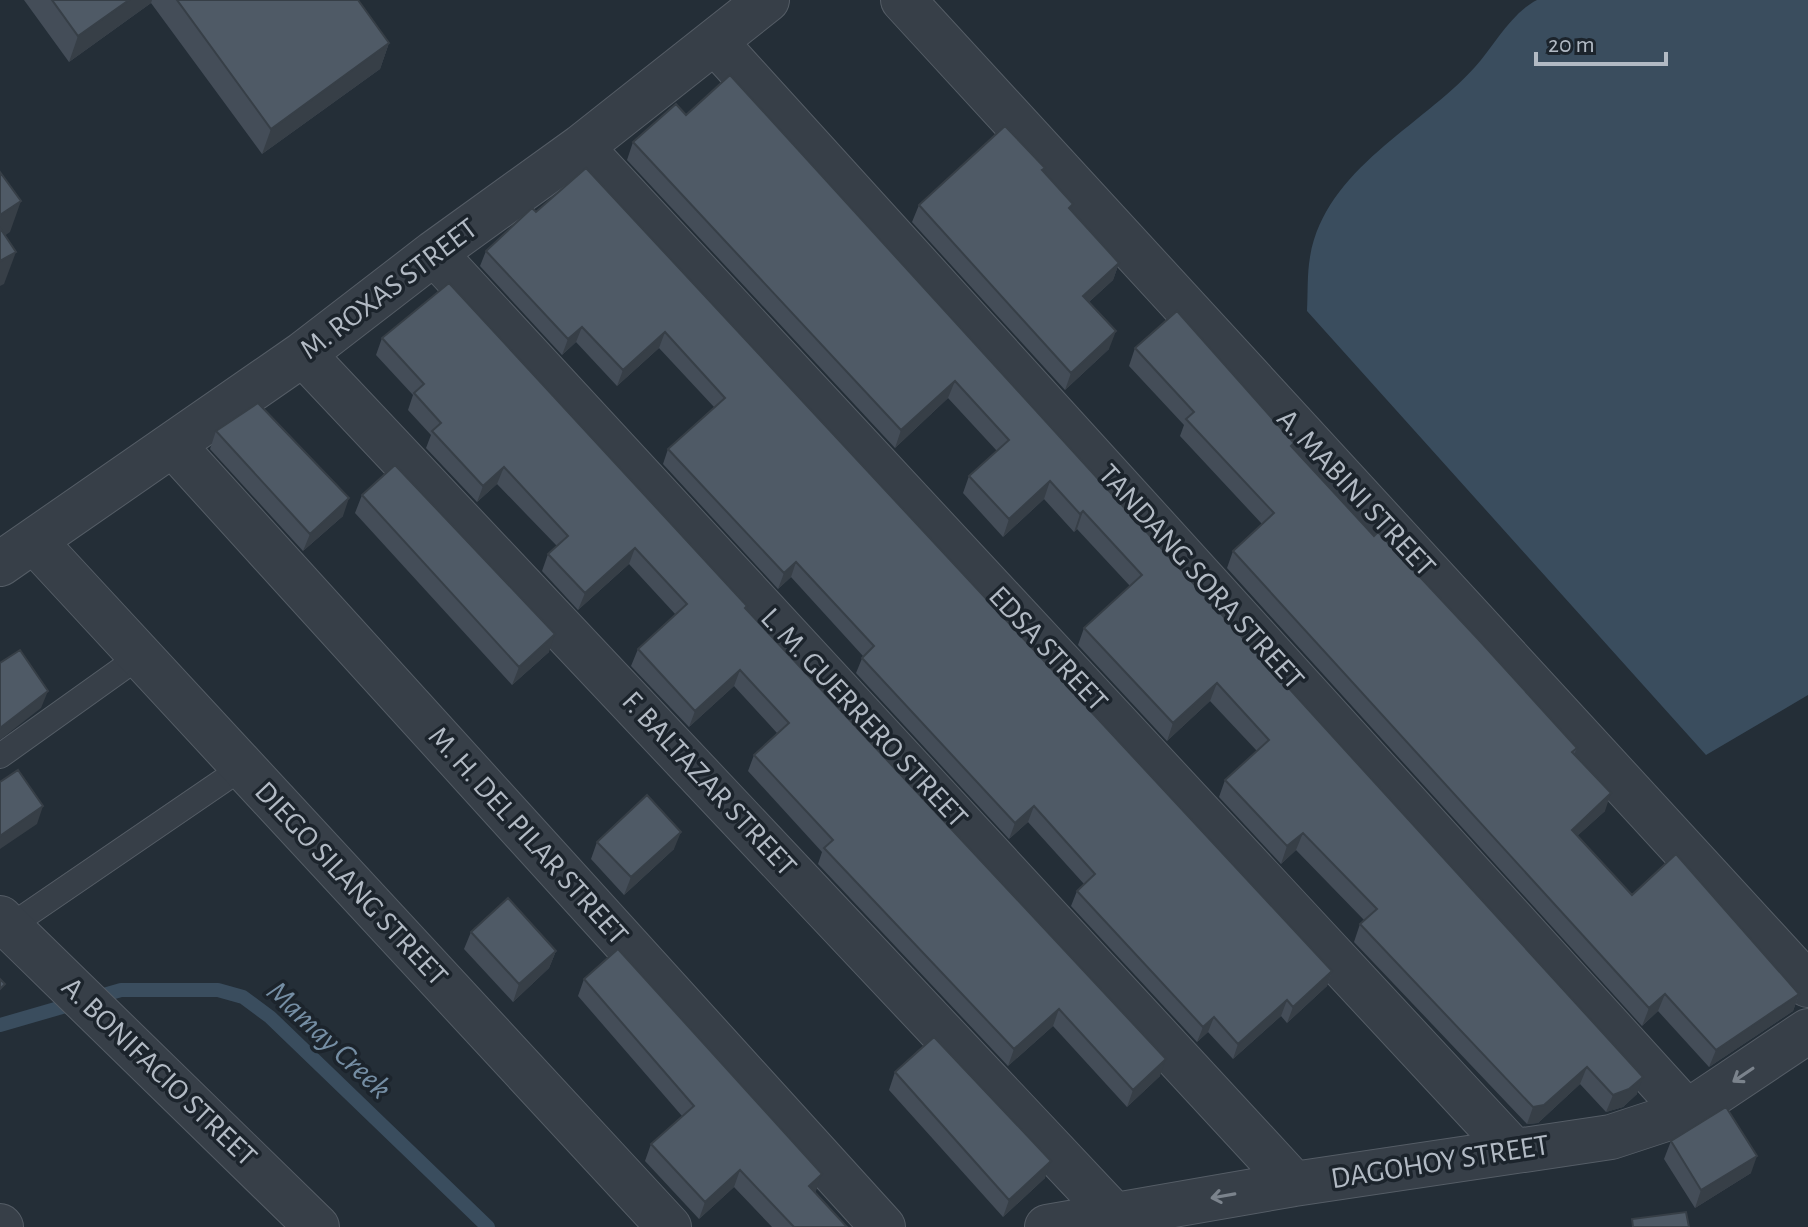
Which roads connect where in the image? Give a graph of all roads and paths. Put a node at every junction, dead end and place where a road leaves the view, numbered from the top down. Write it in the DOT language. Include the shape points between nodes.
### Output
graph roads {
  1 [pos="767,0"];
  2 [pos="903,0"];
  3 [pos="715,42"];
  4 [pos="581,147"];
  5 [pos="434,253"];
  6 [pos="303,354"];
  7 [pos="173,445"];
  8 [pos="17,552"];
  9 [pos="140,656"];
  10 [pos="0,756"];
  11 [pos="243,767"];
  12 [pos="5,922"];
  13 [pos="1808,985"];
  14 [pos="1808,1031"];
  15 [pos="1687,1112"];
  16 [pos="1514,1151"];
  17 [pos="1294,1184"];
  18 [pos="1114,1215"];
  19 [pos="317,1227"];
  20 [pos="669,1227"];
  21 [pos="883,1227"];
  22 [pos="1047,1227"];
  1 -- 3 [label="street, M. ROXAS STREET"];
  2 -- 13 [label="street, A. MABINI STREET"];
  3 -- 4 [label="street, M. ROXAS STREET"];
  3 -- 15 [label="street, TANDANG SORA STREET"];
  4 -- 5 [label="street, M. ROXAS STREET"];
  4 -- 16 [label="street, EDSA STREET"];
  5 -- 6 [label="street, M. ROXAS STREET"];
  5 -- 17 [label="street, L. M. GUERRERO STREET"];
  6 -- 7 [label="street, M. ROXAS STREET"];
  6 -- 18 [label="street, F. BALTAZAR STREET"];
  7 -- 8 [label="street, M. ROXAS STREET"];
  7 -- 21 [label="street, M. H. DEL PILAR STREET"];
  8 -- 9 [label="street, DIEGO SILANG STREET"];
  9 -- 10 [label="lane"];
  9 -- 11 [label="street, DIEGO SILANG STREET"];
  11 -- 12 [label="lane"];
  11 -- 20 [label="street, DIEGO SILANG STREET"];
  12 -- 19 [label="street, A. BONIFACIO STREET"];
  14 -- 15 [label="street, DAGOHOY STREET, one-way"];
  15 -- 16 [label="street, DAGOHOY STREET" via="1611,1137"];
  16 -- 17 [label="street, DAGOHOY STREET"];
  17 -- 18 [label="street, DAGOHOY STREET, one-way"];
  18 -- 22 [label="street, DAGOHOY STREET"];
}
